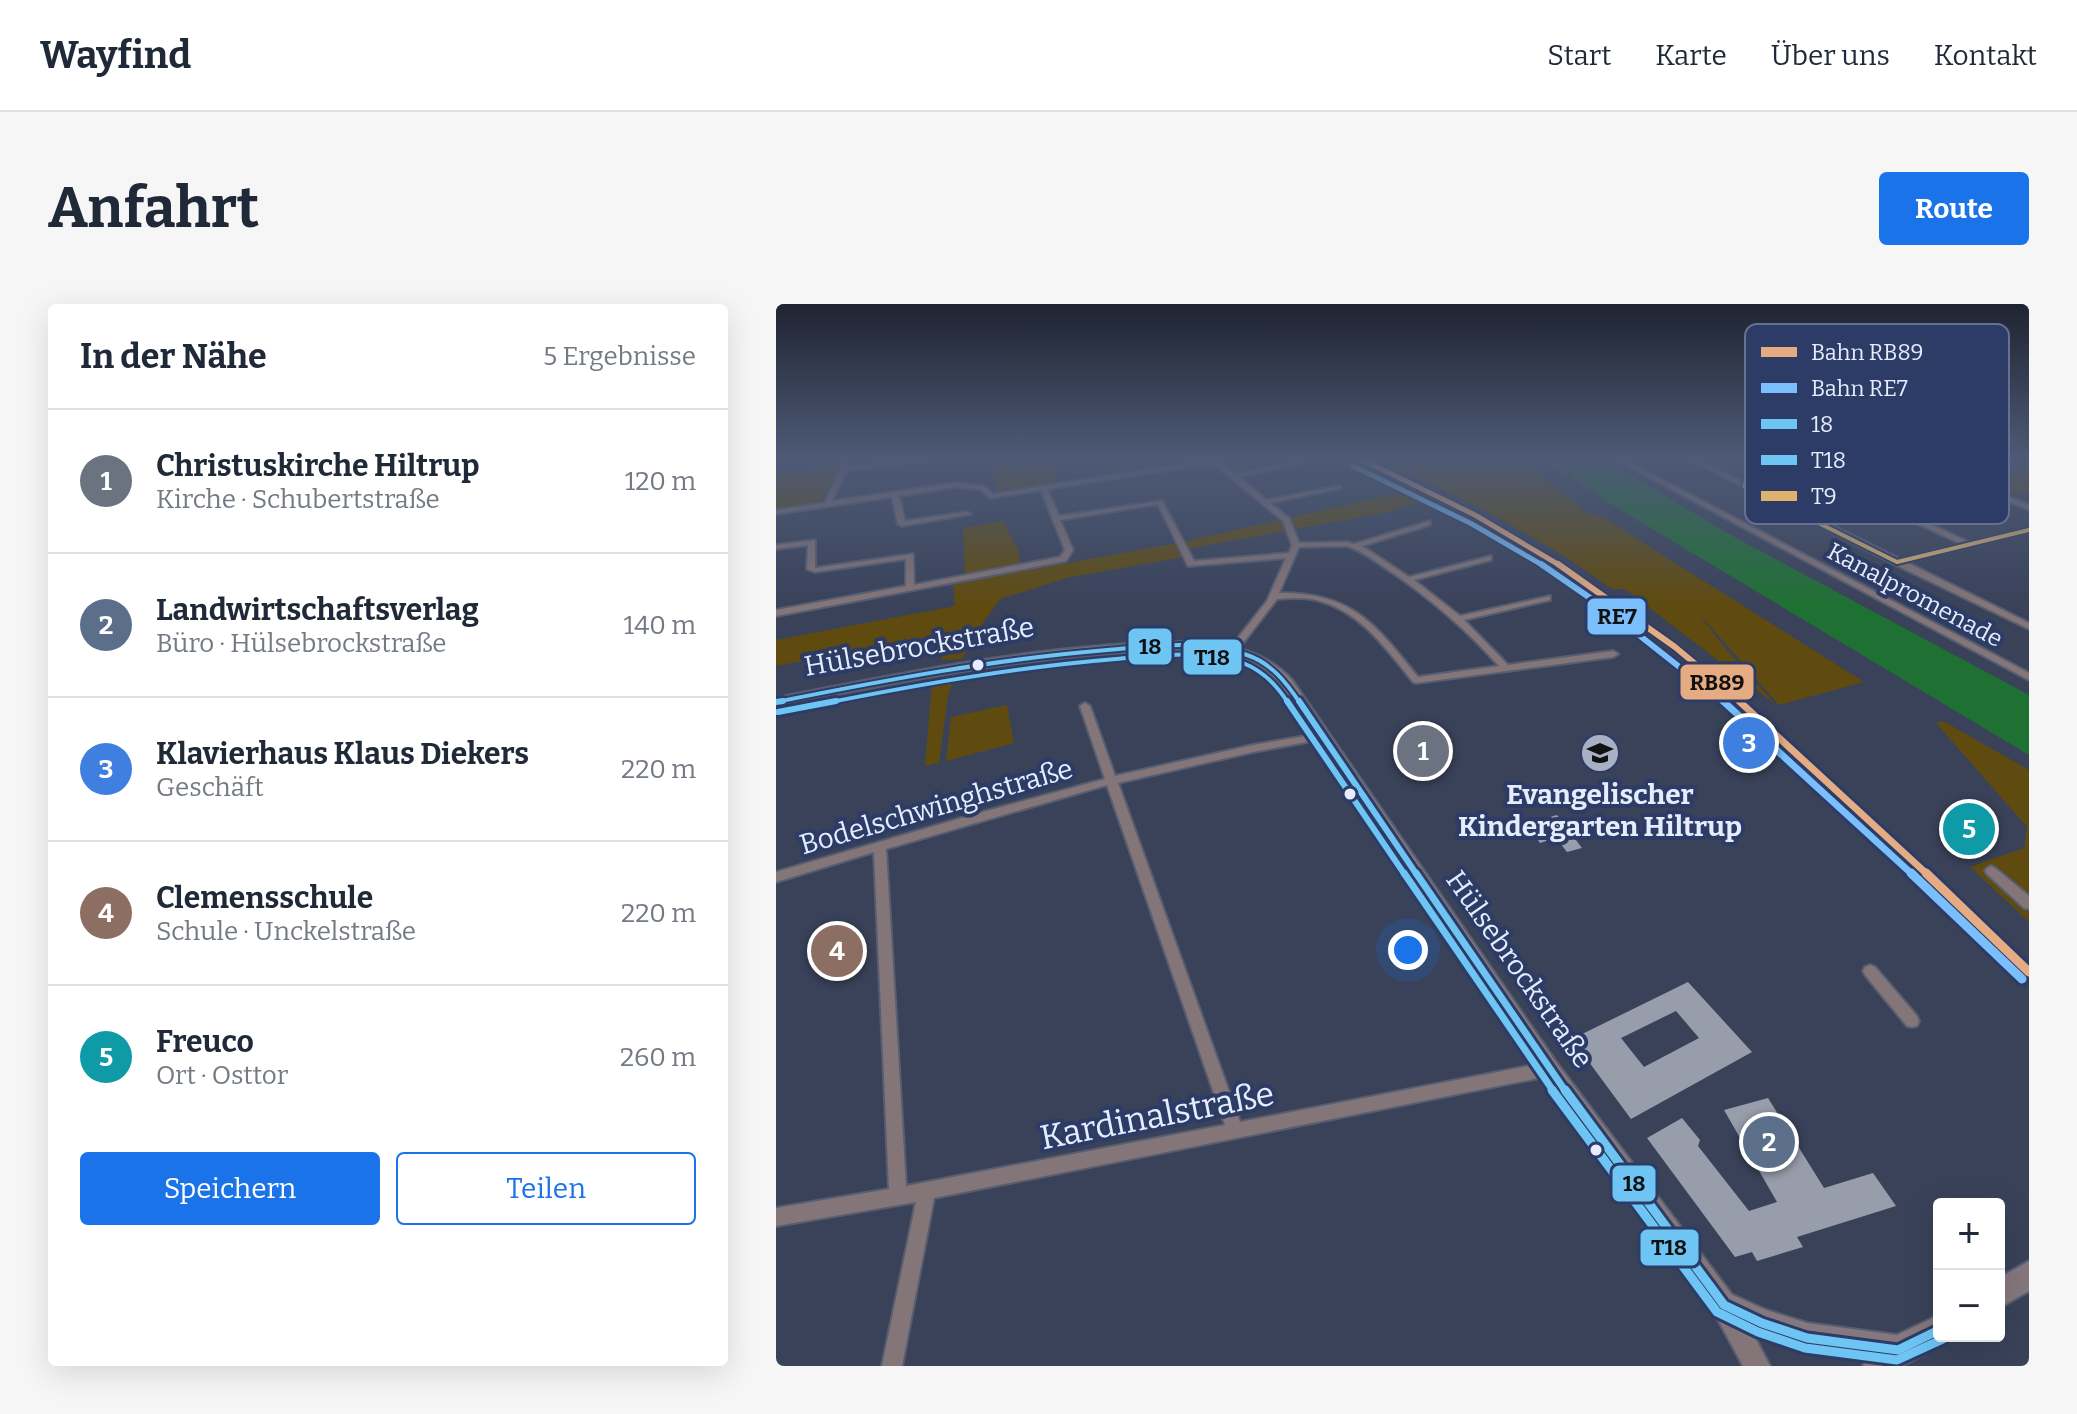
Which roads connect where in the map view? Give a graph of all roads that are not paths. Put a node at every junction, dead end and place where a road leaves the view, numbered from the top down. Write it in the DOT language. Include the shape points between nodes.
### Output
graph roads {
  1 [pos="816,507"];
  2 [pos="898,507"];
  3 [pos="1051,507"];
  4 [pos="1132,507"];
  5 [pos="1162,507"];
  6 [pos="1272,507"];
  7 [pos="1707,507"];
  8 [pos="776,512"];
  9 [pos="967,514"];
  10 [pos="1056,519"];
  11 [pos="1427,523"];
  12 [pos="1820,524"];
  13 [pos="1924,524"];
  14 [pos="2026,533"];
  15 [pos="1969,545"];
  16 [pos="1354,546"];
  17 [pos="776,547"];
  18 [pos="1294,550"];
  19 [pos="1488,558"];
  20 [pos="1897,562"];
  21 [pos="1409,579"];
  22 [pos="910,589"];
  23 [pos="1275,596"];
  24 [pos="1547,598"];
  25 [pos="776,613"];
  26 [pos="1459,619"];
  27 [pos="2028,625"];
  28 [pos="1233,650"];
  29 [pos="1613,654"];
  30 [pos="1506,668"];
  31 [pos="2029,677"];
  32 [pos="776,702"];
  33 [pos="1085,706"];
  34 [pos="1323,736"];
  35 [pos="1110,781"];
  36 [pos="880,846"];
  37 [pos="1991,871"];
  38 [pos="776,877"];
  39 [pos="2029,904"];
  40 [pos="1870,971"];
  41 [pos="1912,1021"];
  42 [pos="1549,1069"];
  43 [pos="1235,1131"];
  44 [pos="927,1191"];
  45 [pos="898,1194"];
  46 [pos="776,1217"];
  47 [pos="2029,1275"];
  48 [pos="2005,1290"];
  49 [pos="1724,1305"];
  50 [pos="1933,1333"];
  51 [pos="1888,1358"];
  52 [pos="892,1366"];
  53 [pos="1757,1366"];
  1 -- 8 [label="street"];
  2 -- 9 [label="street" via="902,524"];
  3 -- 10 [label="street"];
  4 -- 10 [label="street"];
  5 -- 18 [label="street" via="1191,564"];
  6 -- 18 [label="street" via="1287,522"];
  7 -- 31 [label="street, Kanalpromenade"];
  10 -- 22 [label="street" via="1069,550 1063,559"];
  11 -- 16 [label="street"];
  12 -- 20 [label="street"];
  13 -- 15 [label="street"];
  14 -- 15 [label="street"];
  15 -- 20 [label="street"];
  16 -- 18 [label="street"];
  16 -- 21 [label="street"];
  17 -- 22 [label="street" via="812,542 812,570 910,556"];
  18 -- 23 [label="street"];
  19 -- 21 [label="street"];
  20 -- 27 [label="street"];
  21 -- 26 [label="street"];
  22 -- 25 [label="street"];
  23 -- 28 [label="street"];
  23 -- 30 [label="street" via="1341,605 1416,680"];
  24 -- 26 [label="street"];
  26 -- 30 [label="street"];
  28 -- 32 [label="street, Hülsebrockstraße" via="1171,645 1058,655 948,669"];
  28 -- 34 [label="street, Hülsebrockstraße" via="1275,669"];
  29 -- 30 [label="street"];
  33 -- 35 [label="street, Bodelschwinghstraße"];
  34 -- 35 [label="street, Bodelschwinghstraße"];
  34 -- 42 [label="street, Hülsebrockstraße"];
  35 -- 36 [label="street, Bodelschwinghstraße"];
  35 -- 43 [label="street"];
  36 -- 38 [label="street, Bodelschwinghstraße"];
  36 -- 45 [label="street"];
  37 -- 39 [label="street"];
  40 -- 41 [label="street"];
  42 -- 43 [label="street, Kardinalstraße"];
  42 -- 49 [label="street, Hülsebrockstraße"];
  43 -- 44 [label="street, Kardinalstraße"];
  44 -- 45 [label="street, Kardinalstraße"];
  44 -- 52 [label="street"];
  45 -- 46 [label="street, Kardinalstraße"];
  47 -- 48 [label="main road"];
  49 -- 51 [label="main road" via="1807,1338"];
  49 -- 53 [label="street, Hülsebrockstraße"];
  50 -- 51 [label="main road"];
}
